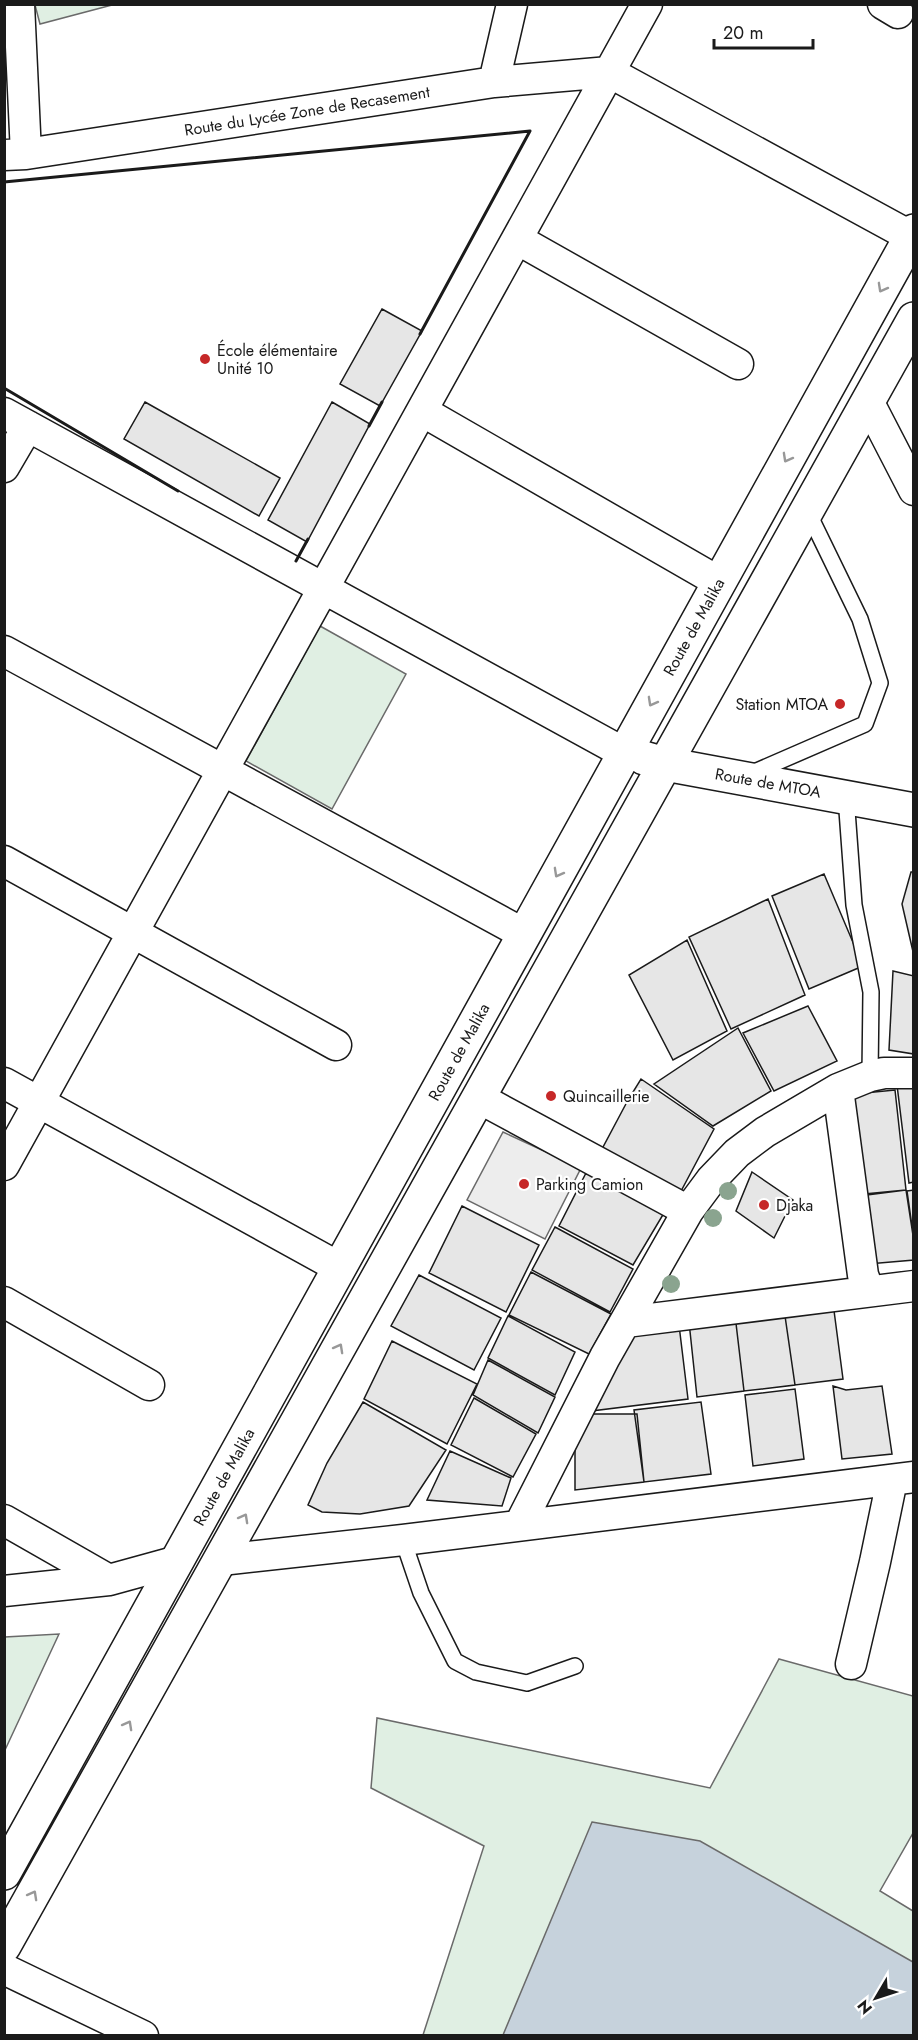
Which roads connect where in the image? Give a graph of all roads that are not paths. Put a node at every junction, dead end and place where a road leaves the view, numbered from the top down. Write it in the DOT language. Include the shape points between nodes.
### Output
graph roads {
  1 [pos="20,4"];
  2 [pos="512,4"];
  3 [pos="647,4"];
  4 [pos="609,72"];
  5 [pos="494,82"];
  6 [pos="15,155"];
  7 [pos="912,233"];
  8 [pos="517,239"];
  9 [pos="914,319"];
  10 [pos="738,364"];
  11 [pos="868,401"];
  12 [pos="422,411"];
  13 [pos="16,420"];
  14 [pos="4,467"];
  15 [pos="914,490"];
  16 [pos="807,510"];
  17 [pos="719,582"];
  18 [pos="324,588"];
  19 [pos="4,651"];
  20 [pos="624,753"];
  21 [pos="665,764"];
  22 [pos="223,770"];
  23 [pos="742,778"];
  24 [pos="846,798"];
  25 [pos="914,810"];
  26 [pos="4,861"];
  27 [pos="133,933"];
  28 [pos="524,934"];
  29 [pos="336,1046"];
  30 [pos="914,1073"];
  31 [pos="870,1076"];
  32 [pos="4,1083"];
  33 [pos="838,1089"];
  34 [pos="479,1098"];
  35 [pos="39,1102"];
  36 [pos="4,1165"];
  37 [pos="688,1211"];
  38 [pos="340,1268"];
  39 [pos="914,1286"];
  40 [pos="869,1291"];
  41 [pos="4,1302"];
  42 [pos="626,1322"];
  43 [pos="149,1385"];
  44 [pos="903,1478"];
  45 [pos="4,1520"];
  46 [pos="520,1524"];
  47 [pos="403,1540"];
  48 [pos="221,1560"];
  49 [pos="178,1561"];
  50 [pos="109,1580"];
  51 [pos="4,1591"];
  52 [pos="851,1664"];
  53 [pos="575,1666"];
  54 [pos="4,1874"];
  55 [pos="4,1946"];
  56 [pos="4,1969"];
  57 [pos="142,2036"];
  1 -- 6 [label="street"];
  2 -- 5 [label="street"];
  3 -- 4 [label="street"];
  4 -- 5 [label="street, Route du Lycée Zone de Recasement"];
  4 -- 7 [label="street"];
  4 -- 8 [label="street"];
  5 -- 6 [label="street, Route du Lycée Zone de Recasement"];
  7 -- 17 [label="main road, Route de Malika, one-way"];
  8 -- 10 [label="street"];
  8 -- 12 [label="street"];
  9 -- 11 [label="main road"];
  11 -- 15 [label="street"];
  11 -- 16 [label="main road"];
  12 -- 17 [label="street"];
  12 -- 18 [label="street"];
  13 -- 14 [label="street"];
  13 -- 18 [label="street"];
  16 -- 21 [label="main road"];
  16 -- 23 [label="lane" via="860,619 880,682 865,724"];
  17 -- 20 [label="main road, Route de Malika, one-way"];
  18 -- 20 [label="street"];
  18 -- 22 [label="street"];
  19 -- 22 [label="street"];
  20 -- 21 [label="main road, Route de MTOA"];
  20 -- 28 [label="main road, Route de Malika, one-way"];
  21 -- 23 [label="main road, Route de MTOA"];
  21 -- 34 [label="main road"];
  22 -- 27 [label="street"];
  22 -- 28 [label="street"];
  23 -- 24 [label="main road, Route de MTOA"];
  24 -- 25 [label="main road, Route de MTOA"];
  24 -- 31 [label="lane" via="854,904 871,992"];
  26 -- 27 [label="street"];
  27 -- 29 [label="street"];
  27 -- 35 [label="street"];
  28 -- 38 [label="main road, Route de Malika"];
  30 -- 31 [label="street"];
  31 -- 33 [label="street"];
  32 -- 35 [label="street"];
  33 -- 37 [label="street" via="737,1153"];
  33 -- 40 [label="street" via="863,1275"];
  34 -- 37 [label="street"];
  48 -- 34 [label="main road, one-way"];
  35 -- 36 [label="street"];
  35 -- 38 [label="street"];
  37 -- 42 [label="street"];
  38 -- 49 [label="main road, Route de Malika"];
  39 -- 40 [label="street"];
  40 -- 42 [label="street"];
  41 -- 43 [label="street"];
  42 -- 46 [label="street"];
  44 -- 46 [label="street"];
  44 -- 52 [label="street" via="875,1562"];
  45 -- 50 [label="street"];
  46 -- 47 [label="street"];
  47 -- 48 [label="street"];
  47 -- 53 [label="lane" via="421,1593 455,1661 476,1672 527,1683"];
  55 -- 48 [label="main road, one-way"];
  49 -- 50 [label="street"];
  49 -- 54 [label="main road, Route de Malika"];
  50 -- 51 [label="street"];
  56 -- 57 [label="street"];
}
